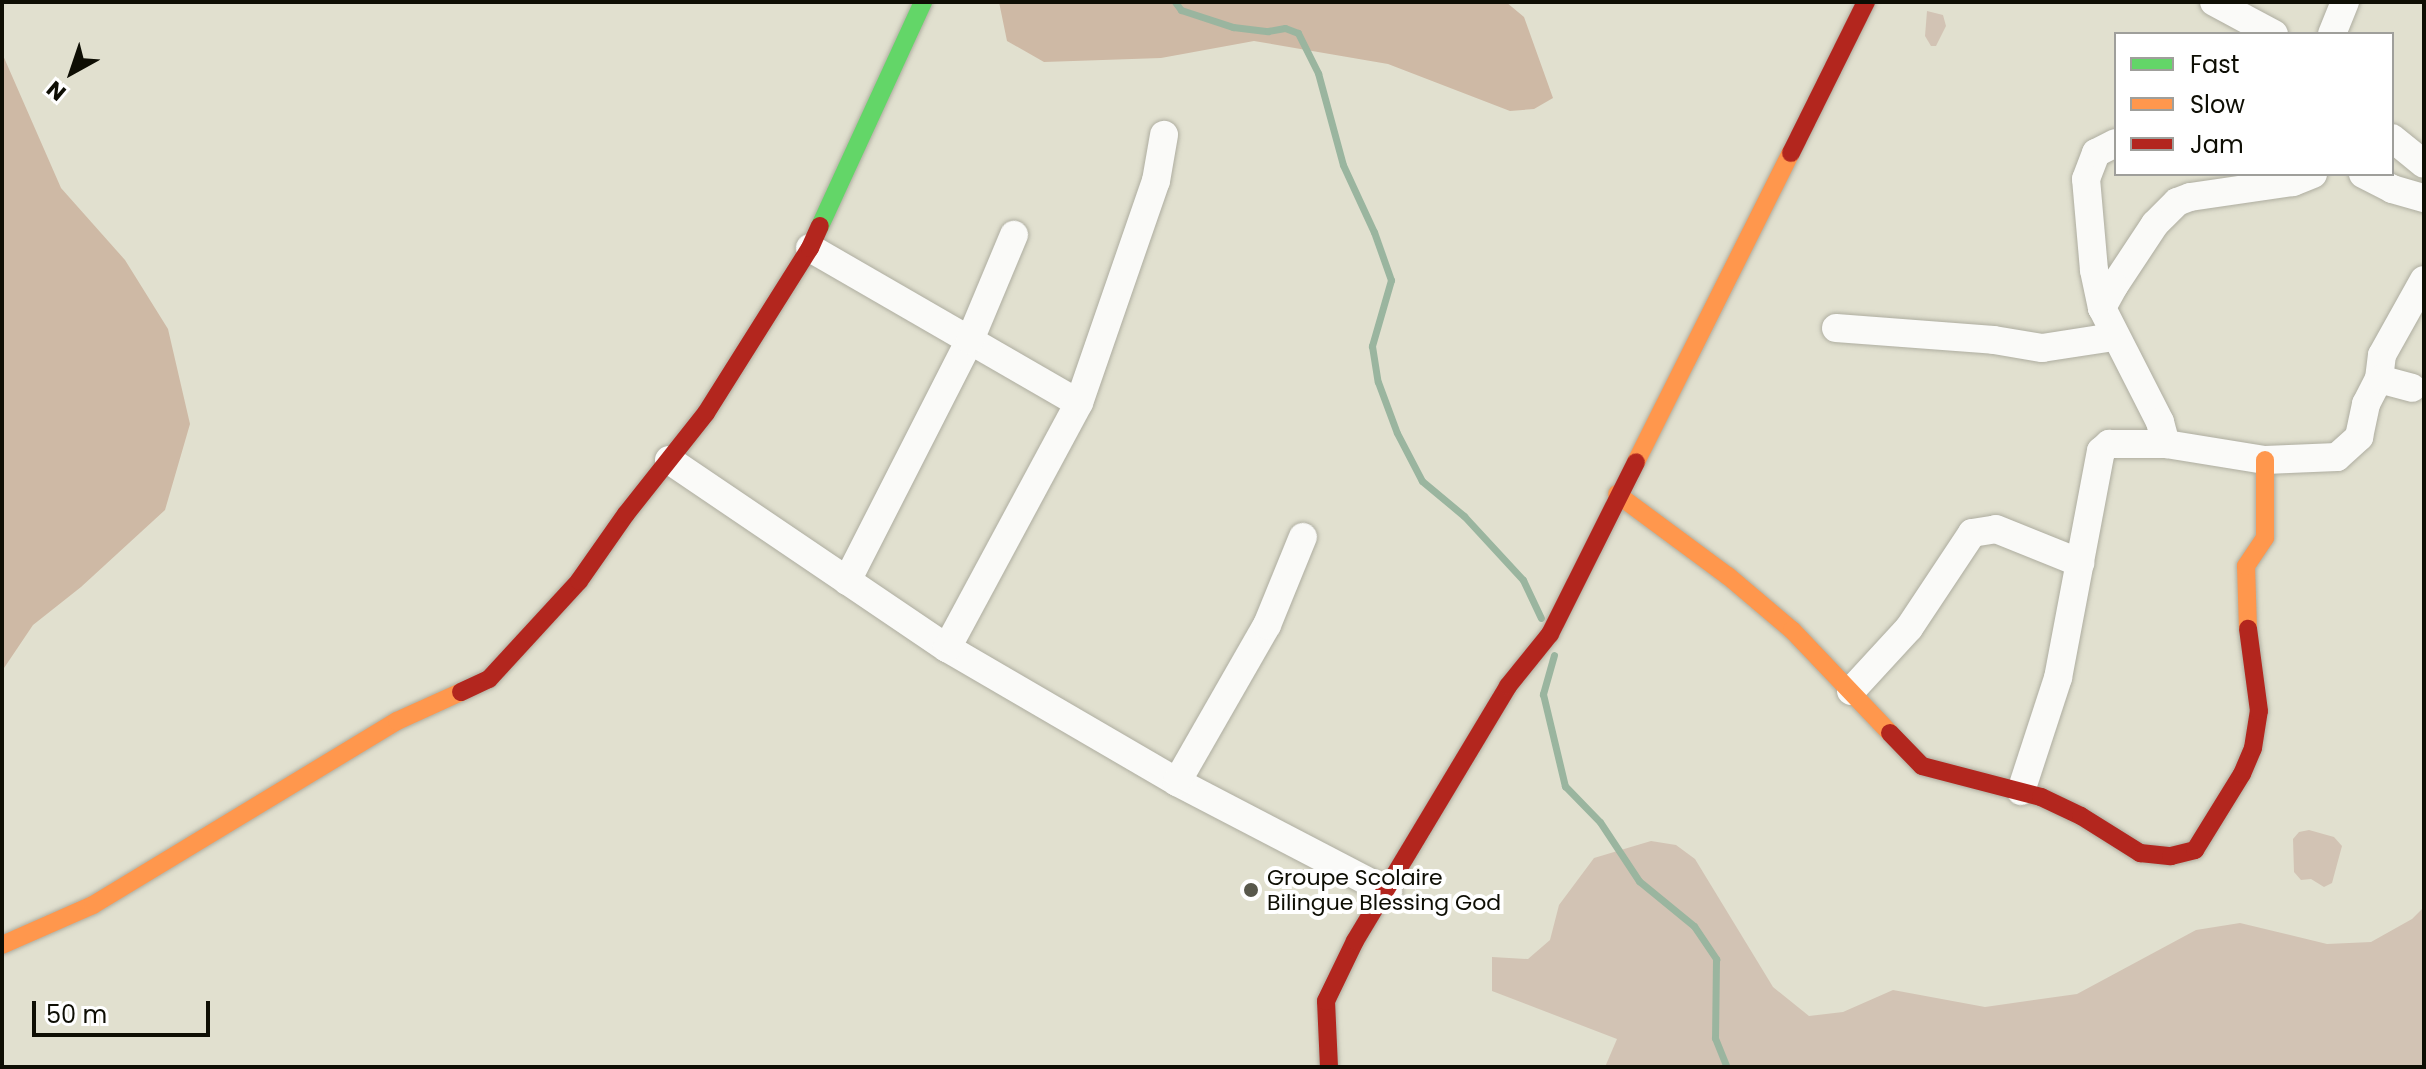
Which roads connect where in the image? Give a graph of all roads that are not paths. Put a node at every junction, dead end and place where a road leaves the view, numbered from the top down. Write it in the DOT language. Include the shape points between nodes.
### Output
graph roads {
  1 [pos="923,2"];
  2 [pos="1866,2"];
  3 [pos="2214,2"];
  4 [pos="2345,2"];
  5 [pos="2270,32"];
  6 [pos="2333,32"];
  7 [pos="1164,135"];
  8 [pos="2394,140"];
  9 [pos="2114,144"];
  10 [pos="2424,164"];
  11 [pos="2308,176"];
  12 [pos="2367,176"];
  13 [pos="2424,198"];
  14 [pos="1014,235"];
  15 [pos="810,248"];
  16 [pos="2424,280"];
  17 [pos="2102,308"];
  18 [pos="1836,328"];
  19 [pos="2114,337"];
  20 [pos="970,340"];
  21 [pos="2379,379"];
  22 [pos="2412,388"];
  23 [pos="1079,403"];
  24 [pos="2166,444"];
  25 [pos="669,460"];
  26 [pos="2265,460"];
  27 [pos="1617,494"];
  28 [pos="1303,537"];
  29 [pos="2080,563"];
  30 [pos="847,581"];
  31 [pos="947,648"];
  32 [pos="1851,691"];
  33 [pos="1177,782"];
  34 [pos="2021,791"];
  35 [pos="1388,892"];
  36 [pos="2,945"];
  37 [pos="1329,1067"];
  1 -- 15 [label="street"];
  2 -- 27 [label="street"];
  3 -- 5 [label="street"];
  4 -- 6 [label="street"];
  7 -- 23 [label="street" via="1156,181"];
  8 -- 10 [label="street"];
  9 -- 17 [label="street" via="2096,153 2086,179"];
  11 -- 17 [label="street" via="2177,202 2155,224"];
  12 -- 13 [label="street"];
  14 -- 20 [label="street"];
  15 -- 20 [label="street"];
  15 -- 25 [label="street" via="706,413"];
  16 -- 21 [label="street" via="2392,332"];
  17 -- 19 [label="street"];
  18 -- 19 [label="street" via="2042,348"];
  19 -- 24 [label="street"];
  20 -- 23 [label="street"];
  20 -- 30 [label="street"];
  21 -- 22 [label="street"];
  21 -- 26 [label="street" via="2366,404 2359,437 2349,449 2337,457"];
  23 -- 31 [label="street"];
  24 -- 26 [label="street"];
  24 -- 29 [label="street" via="2109,444 2101,451"];
  25 -- 30 [label="street"];
  25 -- 36 [label="street" via="579,581 489,679 397,721 93,905"];
  26 -- 34 [label="street" via="2265,538 2246,566 2245,603 2259,711 2253,748 2195,850 2171,856 2140,853 2059,804"];
  27 -- 32 [label="street" via="1728,576 1792,630"];
  27 -- 35 [label="street" via="1550,634 1508,686"];
  28 -- 33 [label="street" via="1267,625"];
  29 -- 32 [label="street" via="1996,529 1972,533 1909,628"];
  29 -- 34 [label="street" via="2058,678"];
  30 -- 31 [label="street"];
  31 -- 33 [label="street"];
  32 -- 34 [label="street" via="1922,766"];
  33 -- 35 [label="street"];
  35 -- 37 [label="street" via="1355,941 1326,1001"];
}
